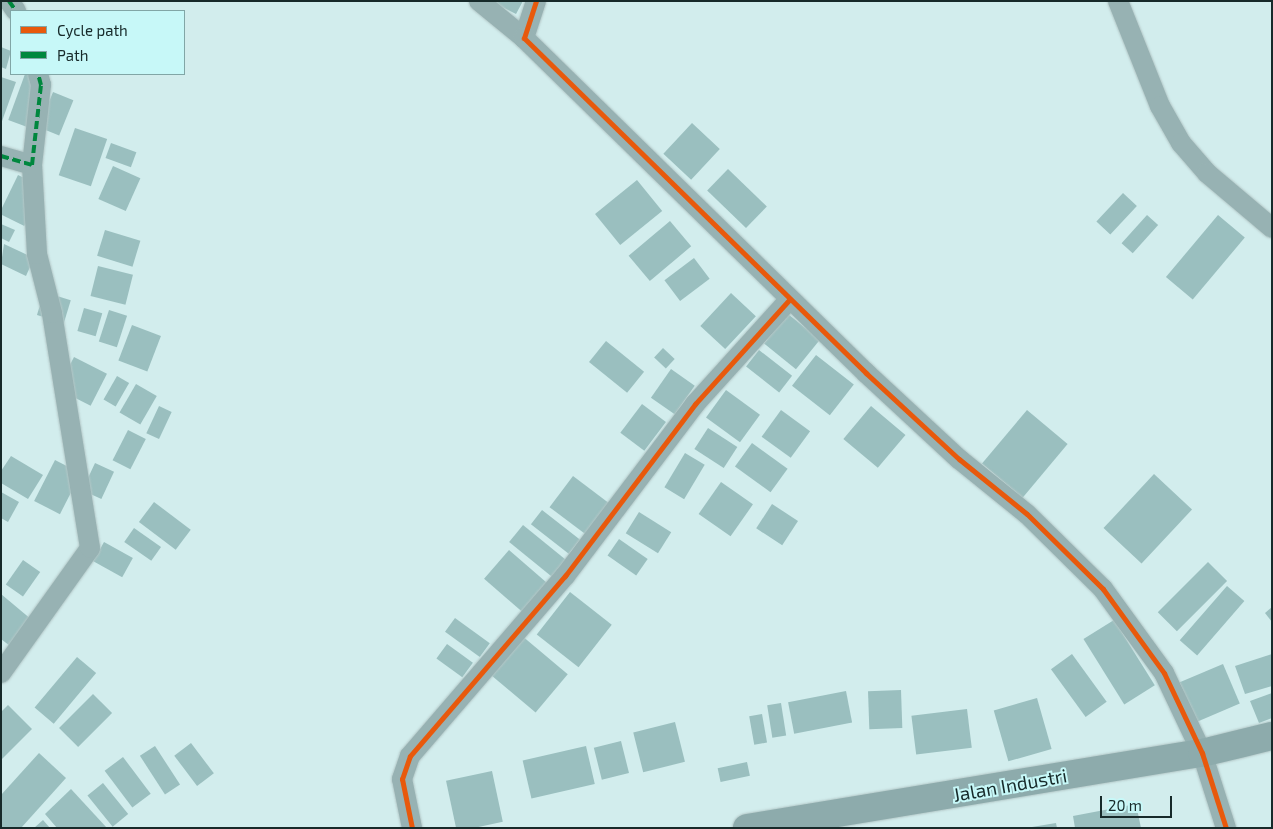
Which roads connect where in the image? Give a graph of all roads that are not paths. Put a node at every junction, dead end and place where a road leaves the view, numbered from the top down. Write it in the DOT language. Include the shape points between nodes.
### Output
graph roads {
  1 [pos="479,1"];
  2 [pos="536,1"];
  3 [pos="1118,1"];
  4 [pos="524,38"];
  5 [pos="38,75"];
  6 [pos="1,156"];
  7 [pos="32,164"];
  8 [pos="1272,228"];
  9 [pos="789,300"];
  10 [pos="1,673"];
  11 [pos="1272,736"];
  12 [pos="1202,752"];
  13 [pos="412,828"];
  14 [pos="747,828"];
  15 [pos="1226,828"];
  1 -- 4 [label="street"];
  2 -- 4 [label="street"];
  3 -- 8 [label="street" via="1160,106 1182,143 1207,173"];
  4 -- 9 [label="street"];
  5 -- 7 [label="street" via="42,85"];
  6 -- 7 [label="street"];
  7 -- 10 [label="street" via="37,254 52,313 90,548"];
  9 -- 12 [label="street" via="959,459 1027,514 1103,589 1164,673"];
  9 -- 13 [label="street" via="695,404 565,576 410,756 402,785"];
  11 -- 12 [label="main road, Jalan Industri"];
  12 -- 14 [label="main road, Jalan Industri"];
  12 -- 15 [label="street"];
}
